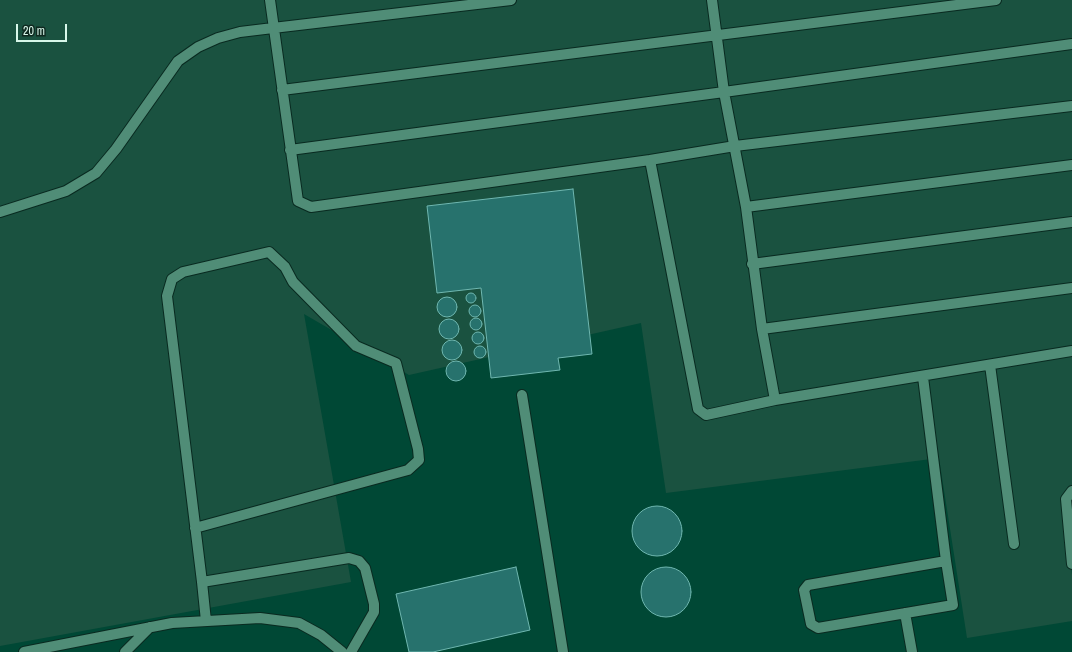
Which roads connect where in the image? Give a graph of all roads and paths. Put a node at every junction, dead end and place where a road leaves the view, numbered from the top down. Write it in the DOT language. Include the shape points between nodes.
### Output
graph roads {
  1 [pos="270,0"];
  2 [pos="511,0"];
  3 [pos="712,0"];
  4 [pos="996,0"];
  5 [pos="273,28"];
  6 [pos="717,36"];
  7 [pos="1072,44"];
  8 [pos="282,90"];
  9 [pos="724,92"];
  10 [pos="1072,106"];
  11 [pos="735,146"];
  12 [pos="290,150"];
  13 [pos="650,160"];
  14 [pos="1072,165"];
  15 [pos="746,207"];
  16 [pos="0,212"];
  17 [pos="1072,222"];
  18 [pos="752,264"];
  19 [pos="1072,288"];
  20 [pos="762,329"];
  21 [pos="1072,351"];
  22 [pos="990,365"];
  23 [pos="923,377"];
  24 [pos="522,395"];
  25 [pos="775,400"];
  26 [pos="1072,491"];
  27 [pos="195,528"];
  28 [pos="1014,544"];
  29 [pos="946,561"];
  30 [pos="1072,564"];
  31 [pos="202,582"];
  32 [pos="905,613"];
  33 [pos="206,621"];
  34 [pos="151,626"];
  35 [pos="24,652"];
  36 [pos="125,652"];
  37 [pos="342,652"];
  38 [pos="351,652"];
  39 [pos="563,652"];
  40 [pos="912,652"];
  1 -- 5 [label="lane"];
  2 -- 5 [label="lane"];
  3 -- 6 [label="lane"];
  4 -- 6 [label="lane"];
  5 -- 8 [label="lane"];
  5 -- 16 [label="lane" via="240,32 198,47 178,61 96,173 66,191"];
  6 -- 8 [label="lane"];
  6 -- 9 [label="lane"];
  7 -- 9 [label="lane"];
  8 -- 12 [label="lane"];
  9 -- 11 [label="lane"];
  9 -- 12 [label="lane"];
  10 -- 11 [label="lane"];
  11 -- 13 [label="lane"];
  11 -- 15 [label="lane"];
  12 -- 13 [label="lane" via="298,201 311,207"];
  13 -- 25 [label="lane" via="698,409 706,415"];
  14 -- 15 [label="lane"];
  15 -- 18 [label="lane"];
  17 -- 18 [label="lane"];
  18 -- 20 [label="lane"];
  19 -- 20 [label="lane"];
  20 -- 25 [label="lane"];
  21 -- 22 [label="lane"];
  22 -- 23 [label="lane"];
  22 -- 28 [label="lane"];
  23 -- 25 [label="lane"];
  23 -- 29 [label="lane"];
  24 -- 39 [label="lane"];
  26 -- 30 [label="lane" via="1066,499"];
  27 -- 27 [label="lane" via="408,470 419,460 396,363 356,346 293,282 285,267 269,252 184,272 172,280 167,296"];
  27 -- 31 [label="lane"];
  29 -- 32 [label="lane" via="953,605"];
  29 -- 32 [label="lane" via="808,585 804,590 811,624 818,628"];
  31 -- 33 [label="lane"];
  31 -- 38 [label="lane" via="348,558 359,561 365,568 374,612"];
  32 -- 40 [label="lane"];
  33 -- 34 [label="lane"];
  33 -- 37 [label="lane" via="260,618 299,623 321,635"];
  34 -- 35 [label="lane"];
  34 -- 36 [label="lane"];
}
